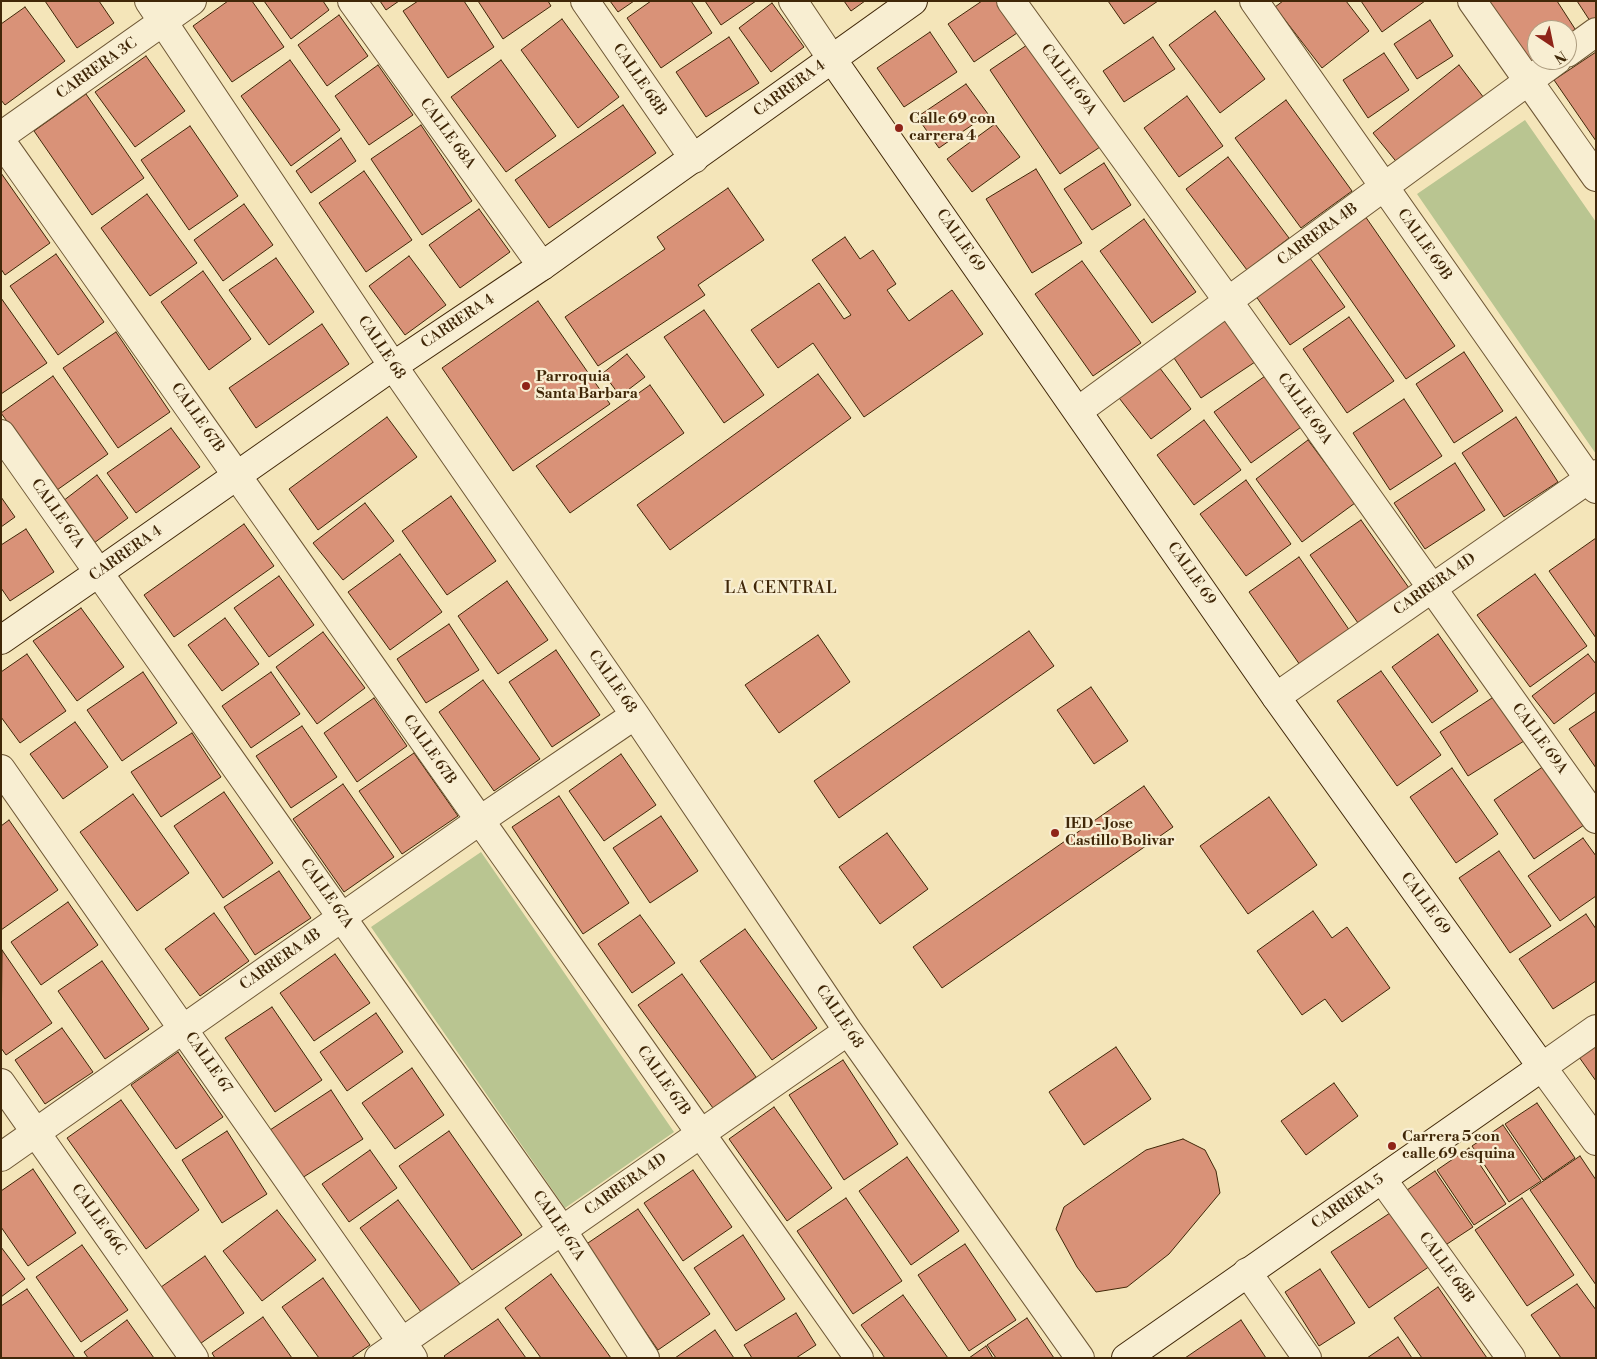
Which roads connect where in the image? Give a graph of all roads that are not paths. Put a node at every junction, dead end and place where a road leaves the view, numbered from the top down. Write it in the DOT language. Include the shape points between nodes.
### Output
graph roads {
  1 [pos="192,1"];
  2 [pos="352,1"];
  3 [pos="585,1"];
  4 [pos="793,1"];
  5 [pos="913,1"];
  6 [pos="1011,1"];
  7 [pos="1254,1"];
  8 [pos="1472,1"];
  9 [pos="156,11"];
  10 [pos="1596,32"];
  11 [pos="1577,46"];
  12 [pos="832,59"];
  13 [pos="1544,70"];
  14 [pos="1528,82"];
  15 [pos="1,136"];
  16 [pos="1,141"];
  17 [pos="694,159"];
  18 [pos="1596,176"];
  19 [pos="1383,187"];
  20 [pos="542,266"];
  21 [pos="1228,301"];
  22 [pos="393,366"];
  23 [pos="1078,411"];
  24 [pos="1,434"];
  25 [pos="237,476"];
  26 [pos="1593,481"];
  27 [pos="98,573"];
  28 [pos="1430,588"];
  29 [pos="1,640"];
  30 [pos="1276,697"];
  31 [pos="635,715"];
  32 [pos="1,769"];
  33 [pos="1596,819"];
  34 [pos="479,821"];
  35 [pos="342,917"];
  36 [pos="183,1028"];
  37 [pos="1596,1029"];
  38 [pos="848,1031"];
  39 [pos="1542,1067"];
  40 [pos="1,1083"];
  41 [pos="36,1132"];
  42 [pos="700,1133"];
  43 [pos="1596,1141"];
  44 [pos="1,1156"];
  45 [pos="1382,1179"];
  46 [pos="562,1230"];
  47 [pos="1247,1272"];
  48 [pos="408,1350"];
  49 [pos="194,1358"];
  50 [pos="380,1358"];
  51 [pos="645,1358"];
  52 [pos="859,1358"];
  53 [pos="1080,1358"];
  54 [pos="1126,1358"];
  55 [pos="1307,1358"];
  56 [pos="1510,1358"];
  1 -- 9 [label="street, CARRERA 3C"];
  2 -- 20 [label="street, CALLE 68A"];
  3 -- 17 [label="street, CALLE 68B"];
  4 -- 12 [label="street, CALLE 69"];
  5 -- 12 [label="street, CARRERA 4"];
  6 -- 21 [label="street, CALLE 69A"];
  7 -- 19 [label="street, CALLE 69B"];
  8 -- 14 [label="street"];
  9 -- 15 [label="street, CARRERA 3C"];
  9 -- 22 [label="street, CALLE 68"];
  10 -- 11 [label="street"];
  12 -- 17 [label="street, CARRERA 4"];
  12 -- 23 [label="street, CALLE 69"];
  13 -- 14 [label="street, CARRERA 4B"];
  14 -- 18 [label="street"];
  14 -- 19 [label="street, CARRERA 4B"];
  16 -- 25 [label="street, CALLE 67B"];
  17 -- 20 [label="street, CARRERA 4"];
  19 -- 21 [label="street, CARRERA 4B"];
  19 -- 26 [label="street, CALLE 69B"];
  20 -- 22 [label="street, CARRERA 4"];
  21 -- 23 [label="street, CARRERA 4B"];
  21 -- 28 [label="street, CALLE 69A"];
  22 -- 25 [label="street, CARRERA 4"];
  22 -- 31 [label="street, CALLE 68"];
  23 -- 30 [label="street, CALLE 69"];
  24 -- 27 [label="street, CALLE 67A"];
  25 -- 27 [label="street, CARRERA 4"];
  25 -- 34 [label="street, CALLE 67B"];
  26 -- 28 [label="street, CARRERA 4D"];
  27 -- 29 [label="street, CARRERA 4"];
  27 -- 35 [label="street, CALLE 67A"];
  28 -- 30 [label="street, CARRERA 4D"];
  28 -- 33 [label="street, CALLE 69A"];
  30 -- 39 [label="street, CALLE 69"];
  31 -- 34 [label="street, CARRERA 4B"];
  31 -- 38 [label="street, CALLE 68"];
  32 -- 36 [label="street, CALLE 67"];
  34 -- 35 [label="street, CARRERA 4B"];
  34 -- 42 [label="street, CALLE 67B"];
  35 -- 36 [label="street, CARRERA 4B"];
  35 -- 46 [label="street, CALLE 67A"];
  36 -- 41 [label="street, CARRERA 4B"];
  36 -- 48 [label="street, CALLE 67"];
  37 -- 39 [label="street, CARRERA 5"];
  38 -- 42 [label="street, CARRERA 4D"];
  38 -- 53 [label="street, CALLE 68"];
  39 -- 43 [label="street, CALLE 69"];
  39 -- 45 [label="street, CARRERA 5"];
  40 -- 41 [label="street, CALLE 66C"];
  41 -- 44 [label="street, CARRERA 4B"];
  41 -- 49 [label="street, CALLE 66C"];
  42 -- 46 [label="street, CARRERA 4D"];
  42 -- 52 [label="street, CALLE 67B"];
  45 -- 47 [label="street, CARRERA 5"];
  45 -- 56 [label="street, CALLE 68B"];
  46 -- 48 [label="street, CARRERA 4D"];
  46 -- 51 [label="street, CALLE 67A"];
  47 -- 54 [label="street, CARRERA 5"];
  47 -- 55 [label="street"];
  48 -- 50 [label="street, CARRERA 4D"];
}
